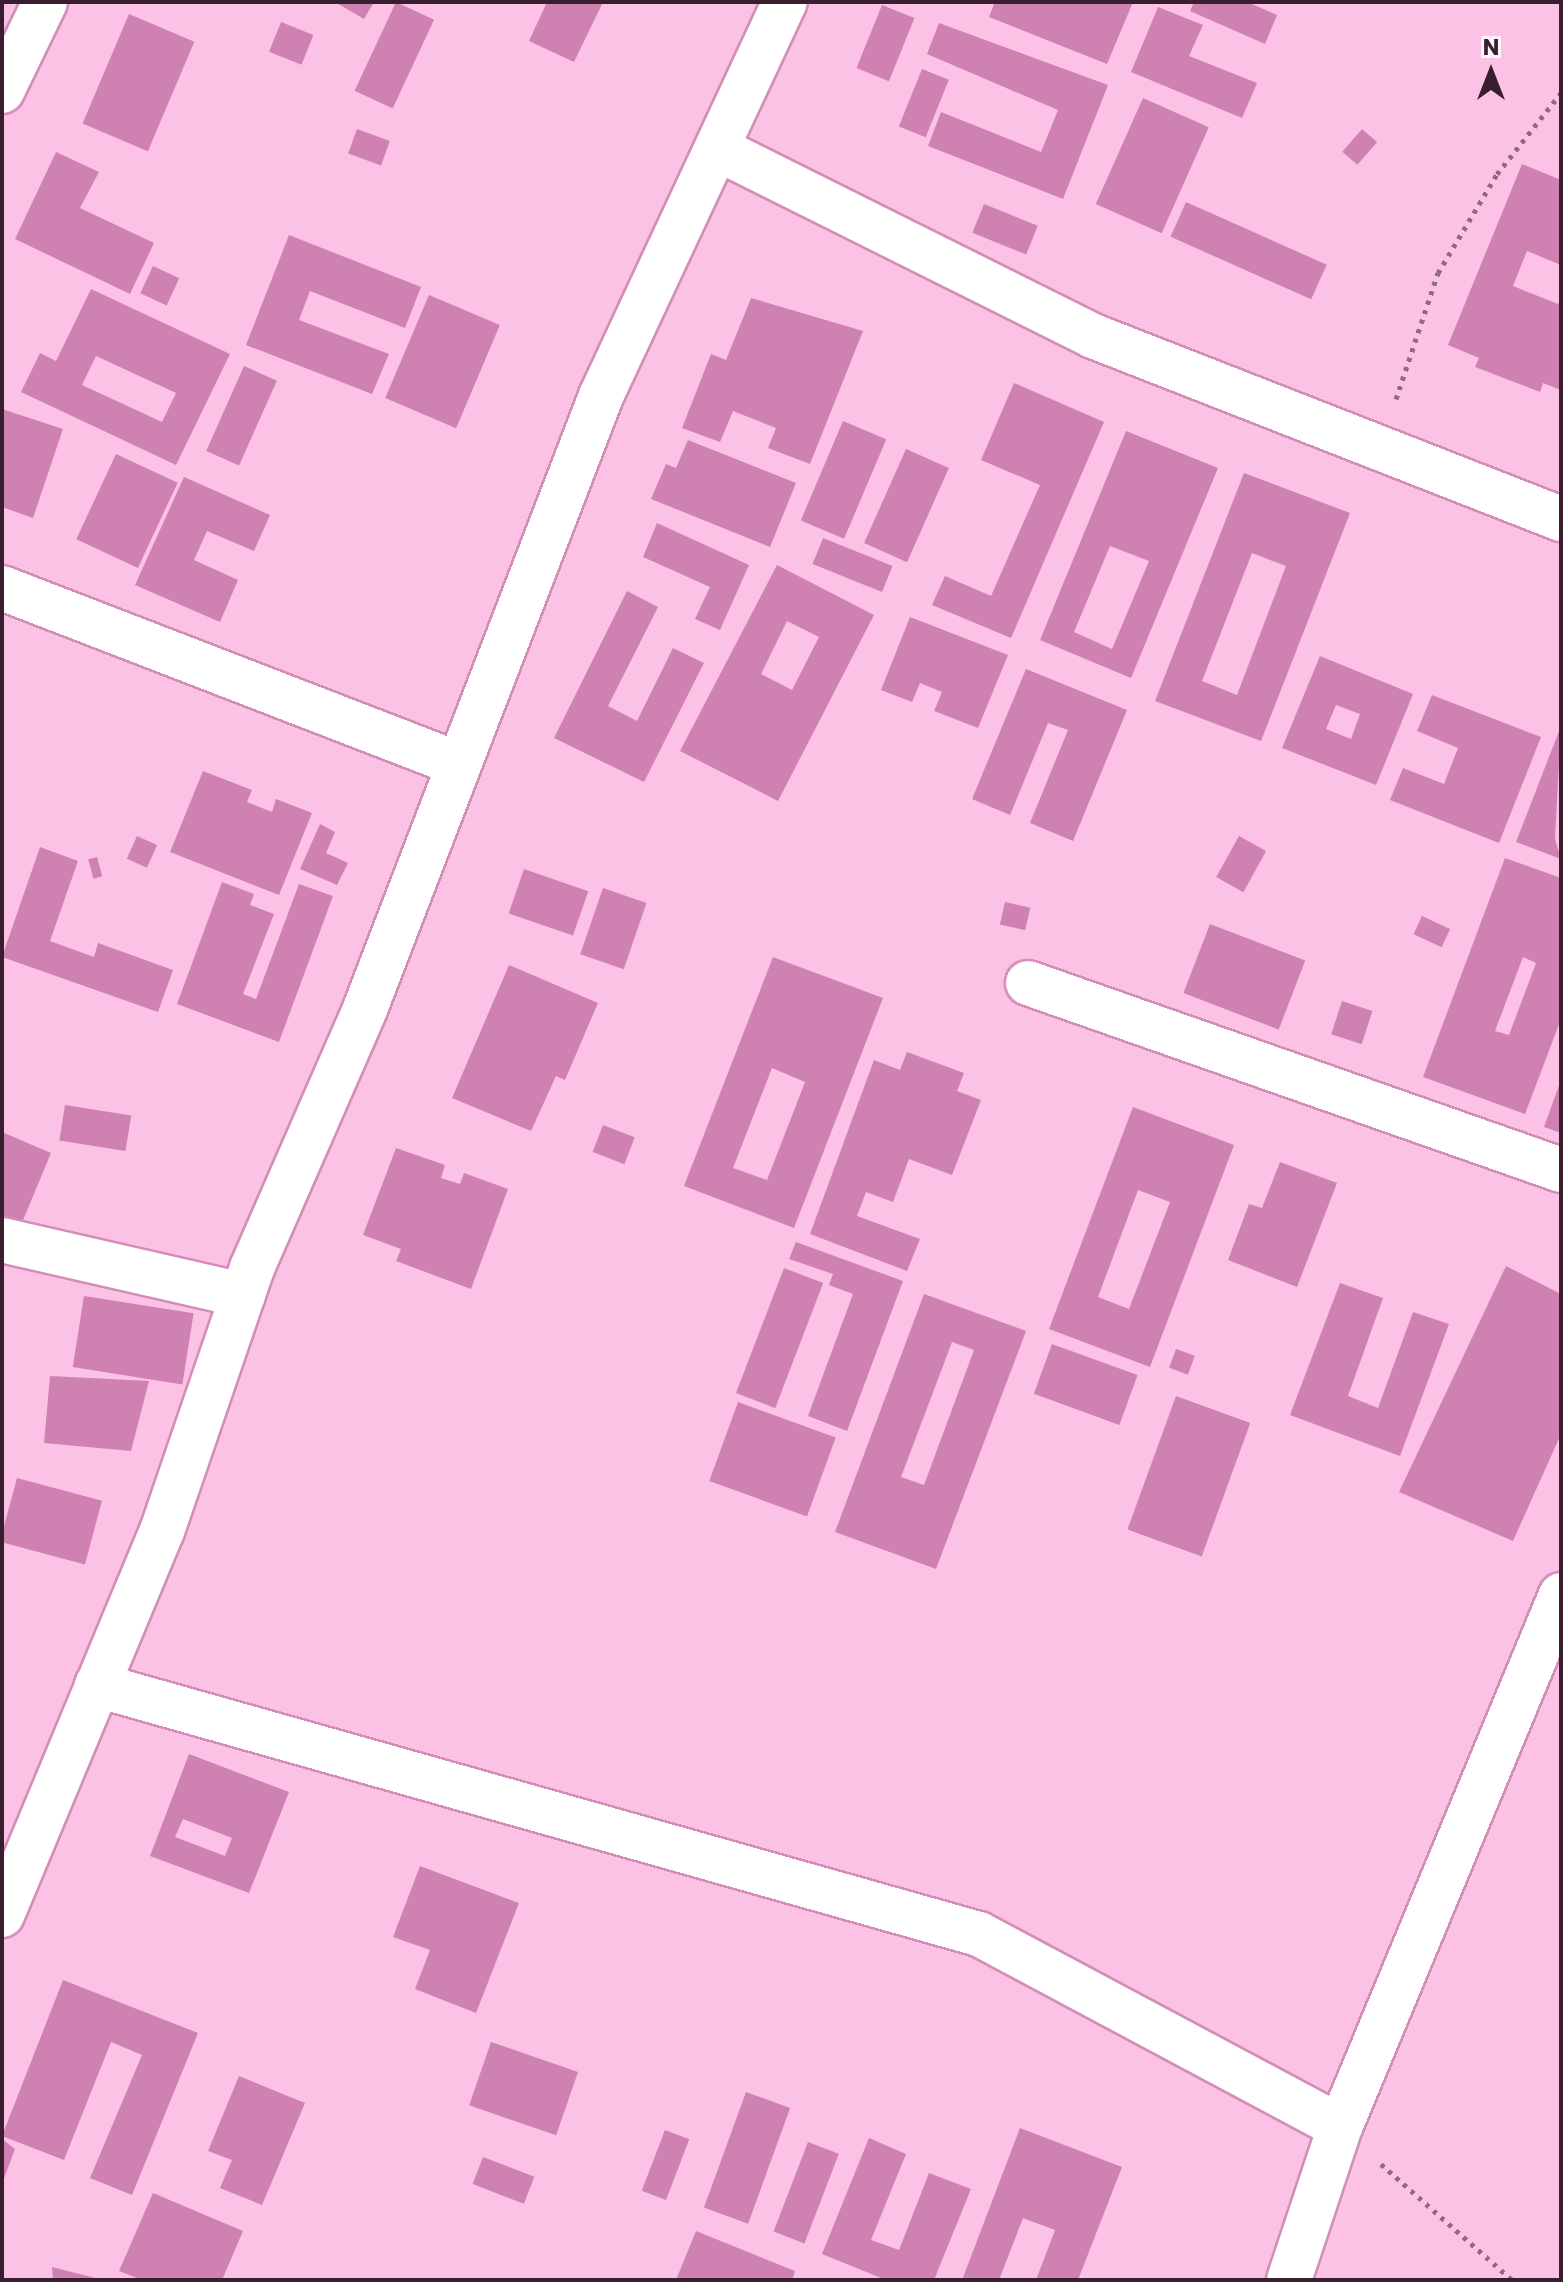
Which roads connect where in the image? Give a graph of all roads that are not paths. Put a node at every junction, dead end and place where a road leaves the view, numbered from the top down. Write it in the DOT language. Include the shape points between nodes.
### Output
graph roads {
  1 [pos="45,2"];
  2 [pos="785,2"];
  3 [pos="2,91"];
  4 [pos="720,150"];
  5 [pos="1561,519"];
  6 [pos="2,588"];
  7 [pos="456,763"];
  8 [pos="1028,983"];
  9 [pos="1561,1170"];
  10 [pos="2,1240"];
  11 [pos="243,1295"];
  12 [pos="1561,1595"];
  13 [pos="97,1685"];
  14 [pos="2,1915"];
  15 [pos="1340,2127"];
  16 [pos="1289,2280"];
  1 -- 3 [label="street"];
  2 -- 4 [label="street"];
  4 -- 5 [label="street" via="1093,336"];
  4 -- 7 [label="street" via="601,396"];
  6 -- 7 [label="street"];
  7 -- 11 [label="street" via="365,1009"];
  8 -- 9 [label="street"];
  10 -- 11 [label="street"];
  11 -- 13 [label="street" via="162,1531"];
  12 -- 15 [label="street"];
  13 -- 14 [label="street"];
  13 -- 15 [label="street" via="979,1934"];
  15 -- 16 [label="street"];
}
